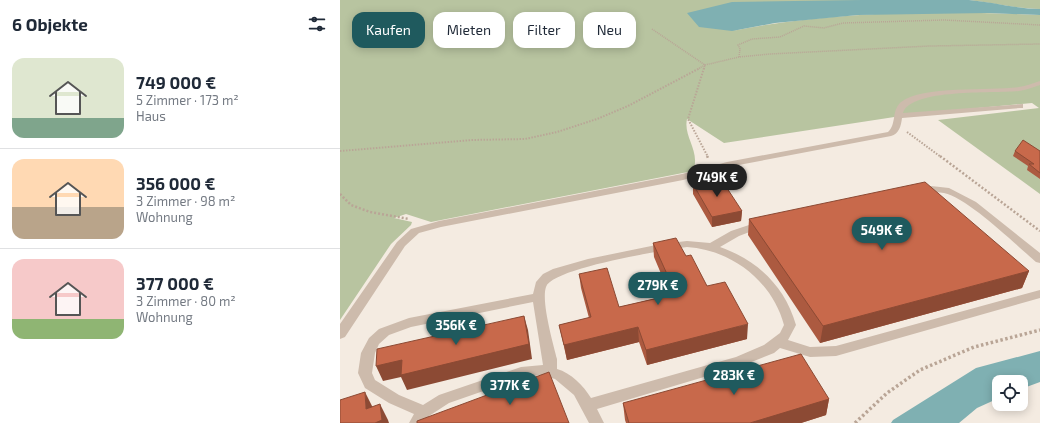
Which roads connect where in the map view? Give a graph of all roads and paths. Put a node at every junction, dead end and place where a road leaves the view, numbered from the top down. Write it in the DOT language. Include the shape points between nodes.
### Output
graph roads {
  1 [pos="1040,25"];
  2 [pos="652,29"];
  3 [pos="1040,44"];
  4 [pos="739,57"];
  5 [pos="705,65"];
  6 [pos="1040,83"];
  7 [pos="1020,106"];
  8 [pos="897,120"];
  9 [pos="340,151"];
  10 [pos="714,169"];
  11 [pos="340,194"];
  12 [pos="909,194"];
  13 [pos="774,221"];
  14 [pos="430,226"];
  15 [pos="1040,231"];
  16 [pos="711,248"];
  17 [pos="1040,259"];
  18 [pos="1040,294"];
  19 [pos="538,297"];
  20 [pos="1040,330"];
  21 [pos="340,334"];
  22 [pos="777,342"];
  23 [pos="550,373"];
  24 [pos="588,405"];
  25 [pos="420,418"];
  26 [pos="597,423"];
  27 [pos="855,423"];
  1 -- 4 [label="path" via="944,20 843,23 824,28 804,26 780,37 744,42 738,45"];
  2 -- 5 [label="path"];
  3 -- 4 [label="path" via="930,46"];
  4 -- 5 [label="path"];
  5 -- 9 [label="path" via="628,106 557,132 525,139 472,140"];
  5 -- 10 [label="path" via="688,119"];
  6 -- 8 [label="lane" via="1021,89 922,97 903,105"];
  7 -- 8 [label="lane"];
  8 -- 10 [label="lane" via="895,130 890,134 727,164"];
  8 -- 15 [label="path"];
  10 -- 14 [label="lane"];
  11 -- 14 [label="path" via="351,205 370,212 414,220"];
  12 -- 17 [label="lane" via="931,189 946,190 959,196 973,204"];
  13 -- 16 [label="lane" via="740,230"];
  14 -- 21 [label="lane" via="415,231 401,244"];
  16 -- 19 [label="lane" via="687,244 661,247 588,263 547,277 540,285"];
  16 -- 22 [label="lane" via="747,264 766,280 786,311 790,325 785,336"];
  18 -- 22 [label="lane" via="836,351 810,352"];
  19 -- 23 [label="lane" via="550,359"];
  19 -- 25 [label="lane" via="409,323 384,332 374,341 368,353 365,373 370,384"];
  20 -- 27 [label="path" via="974,347 920,370 887,392"];
  22 -- 24 [label="lane" via="769,349 739,361"];
  23 -- 24 [label="lane" via="558,375 580,391"];
  23 -- 25 [label="lane" via="540,370 521,373 444,399"];
  24 -- 26 [label="lane"];
}
